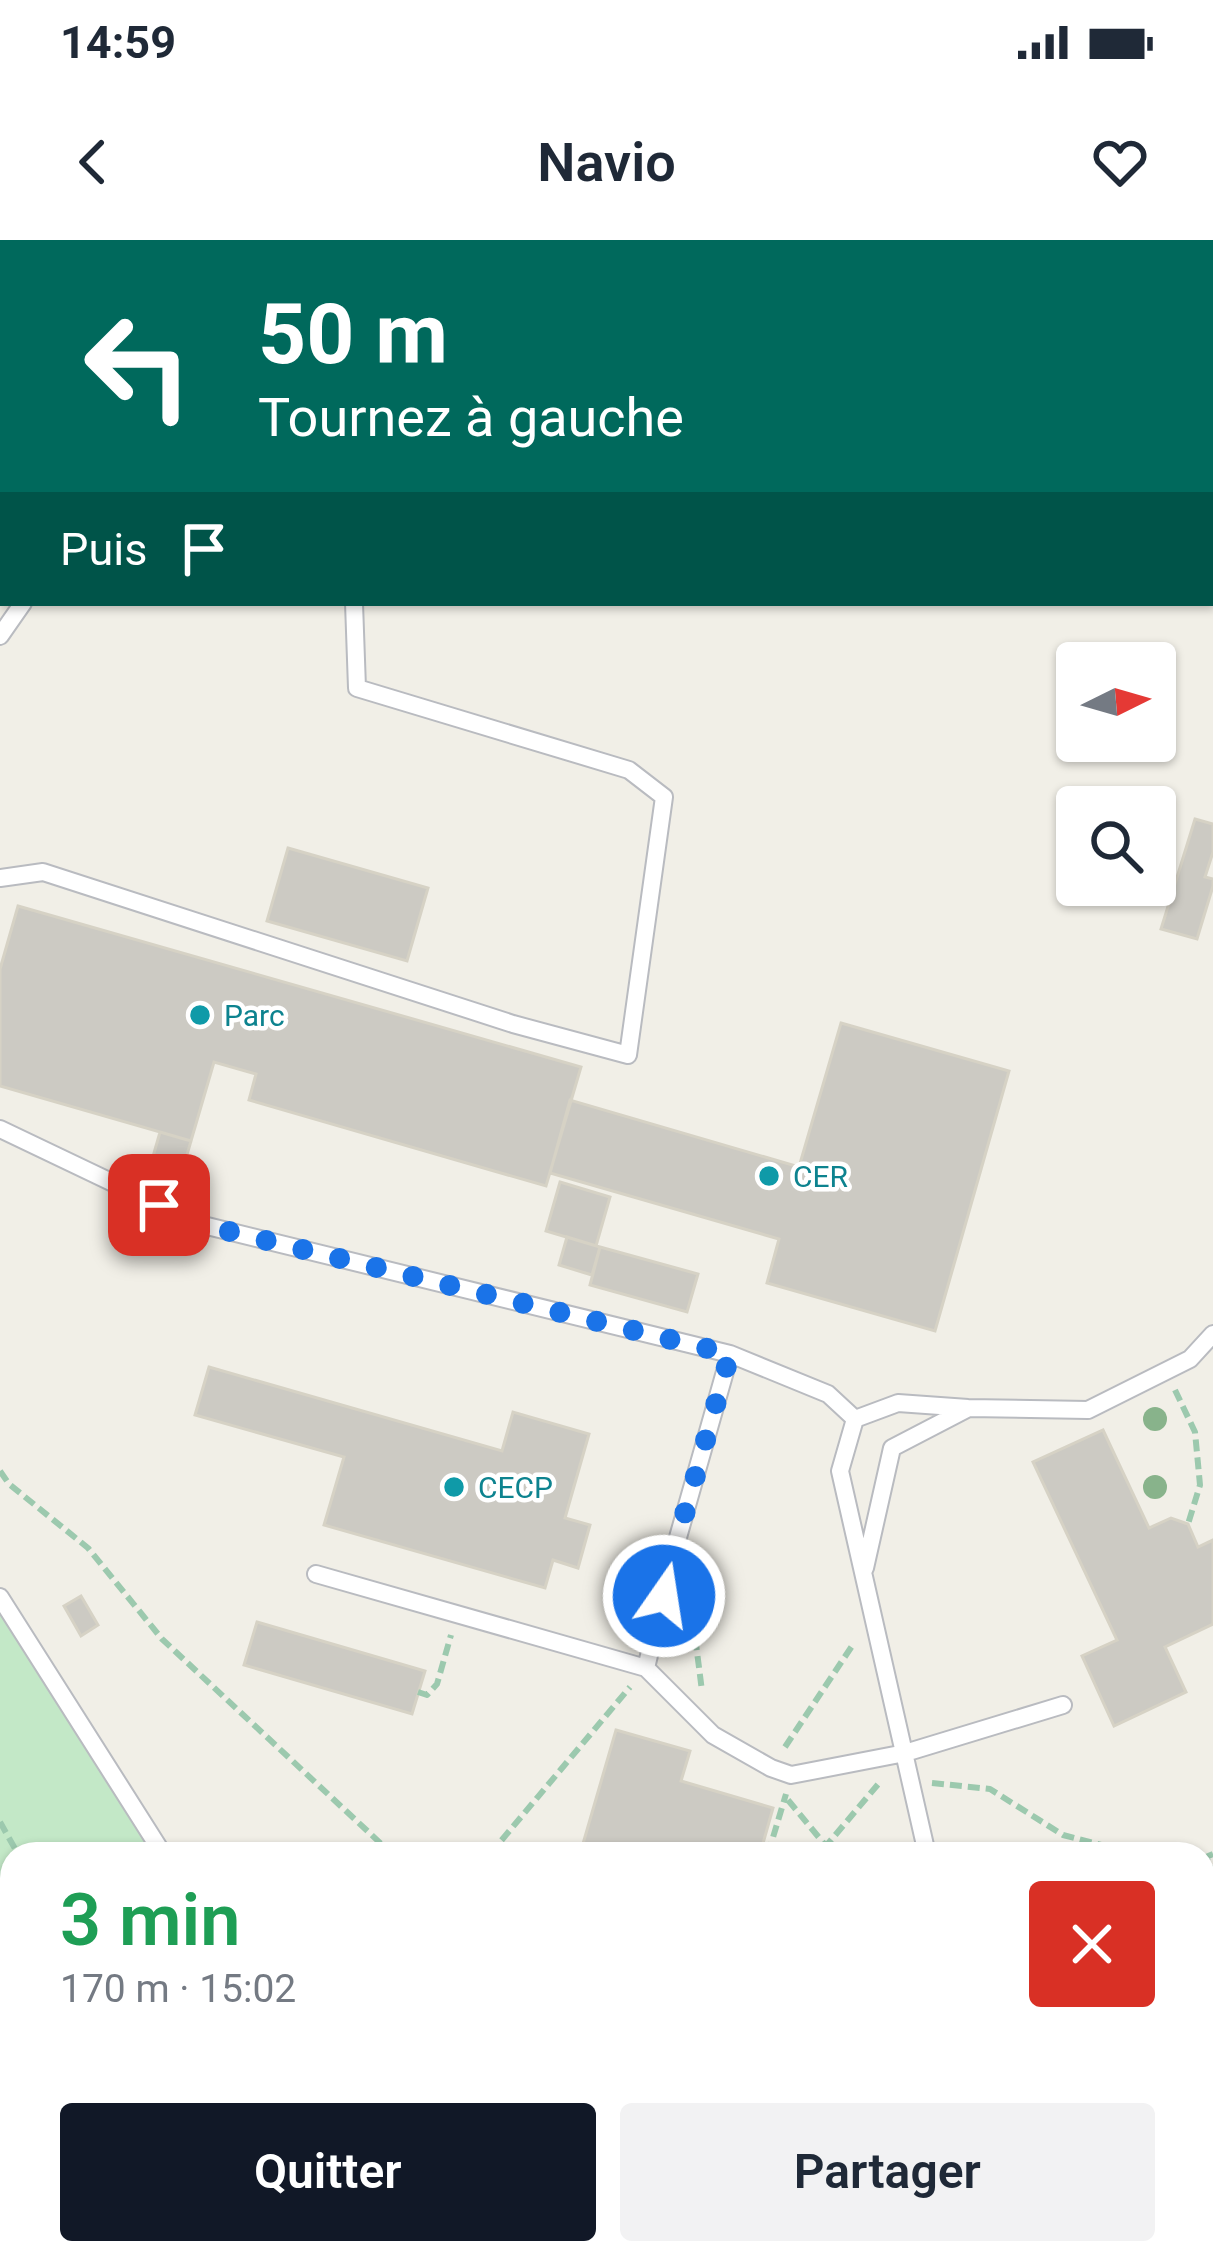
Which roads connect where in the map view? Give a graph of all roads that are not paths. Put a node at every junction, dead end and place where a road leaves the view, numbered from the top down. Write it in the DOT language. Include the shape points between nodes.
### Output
graph roads {
  1 [pos="21,606"];
  2 [pos="354,606"];
  3 [pos="0,636"];
  4 [pos="0,878"];
  5 [pos="0,1129"];
  6 [pos="1213,1334"];
  7 [pos="730,1354"];
  8 [pos="968,1408"];
  9 [pos="855,1419"];
  10 [pos="316,1574"];
  11 [pos="864,1575"];
  12 [pos="0,1597"];
  13 [pos="646,1668"];
  14 [pos="1063,1705"];
  15 [pos="904,1753"];
  16 [pos="155,1842"];
  17 [pos="925,1842"];
  1 -- 3 [label="lane"];
  2 -- 4 [label="lane" via="356,688 629,770 664,797 628,1055 43,872"];
  5 -- 7 [label="lane" via="199,1224"];
  6 -- 8 [label="lane" via="1190,1359 1088,1410"];
  7 -- 9 [label="lane" via="828,1394"];
  7 -- 13 [label="lane"];
  8 -- 9 [label="lane" via="898,1403"];
  8 -- 11 [label="lane" via="892,1448"];
  9 -- 11 [label="lane" via="840,1471"];
  10 -- 13 [label="lane"];
  11 -- 15 [label="lane"];
  12 -- 16 [label="lane"];
  13 -- 15 [label="lane" via="713,1735 791,1775"];
  14 -- 15 [label="lane"];
  15 -- 17 [label="lane"];
}
